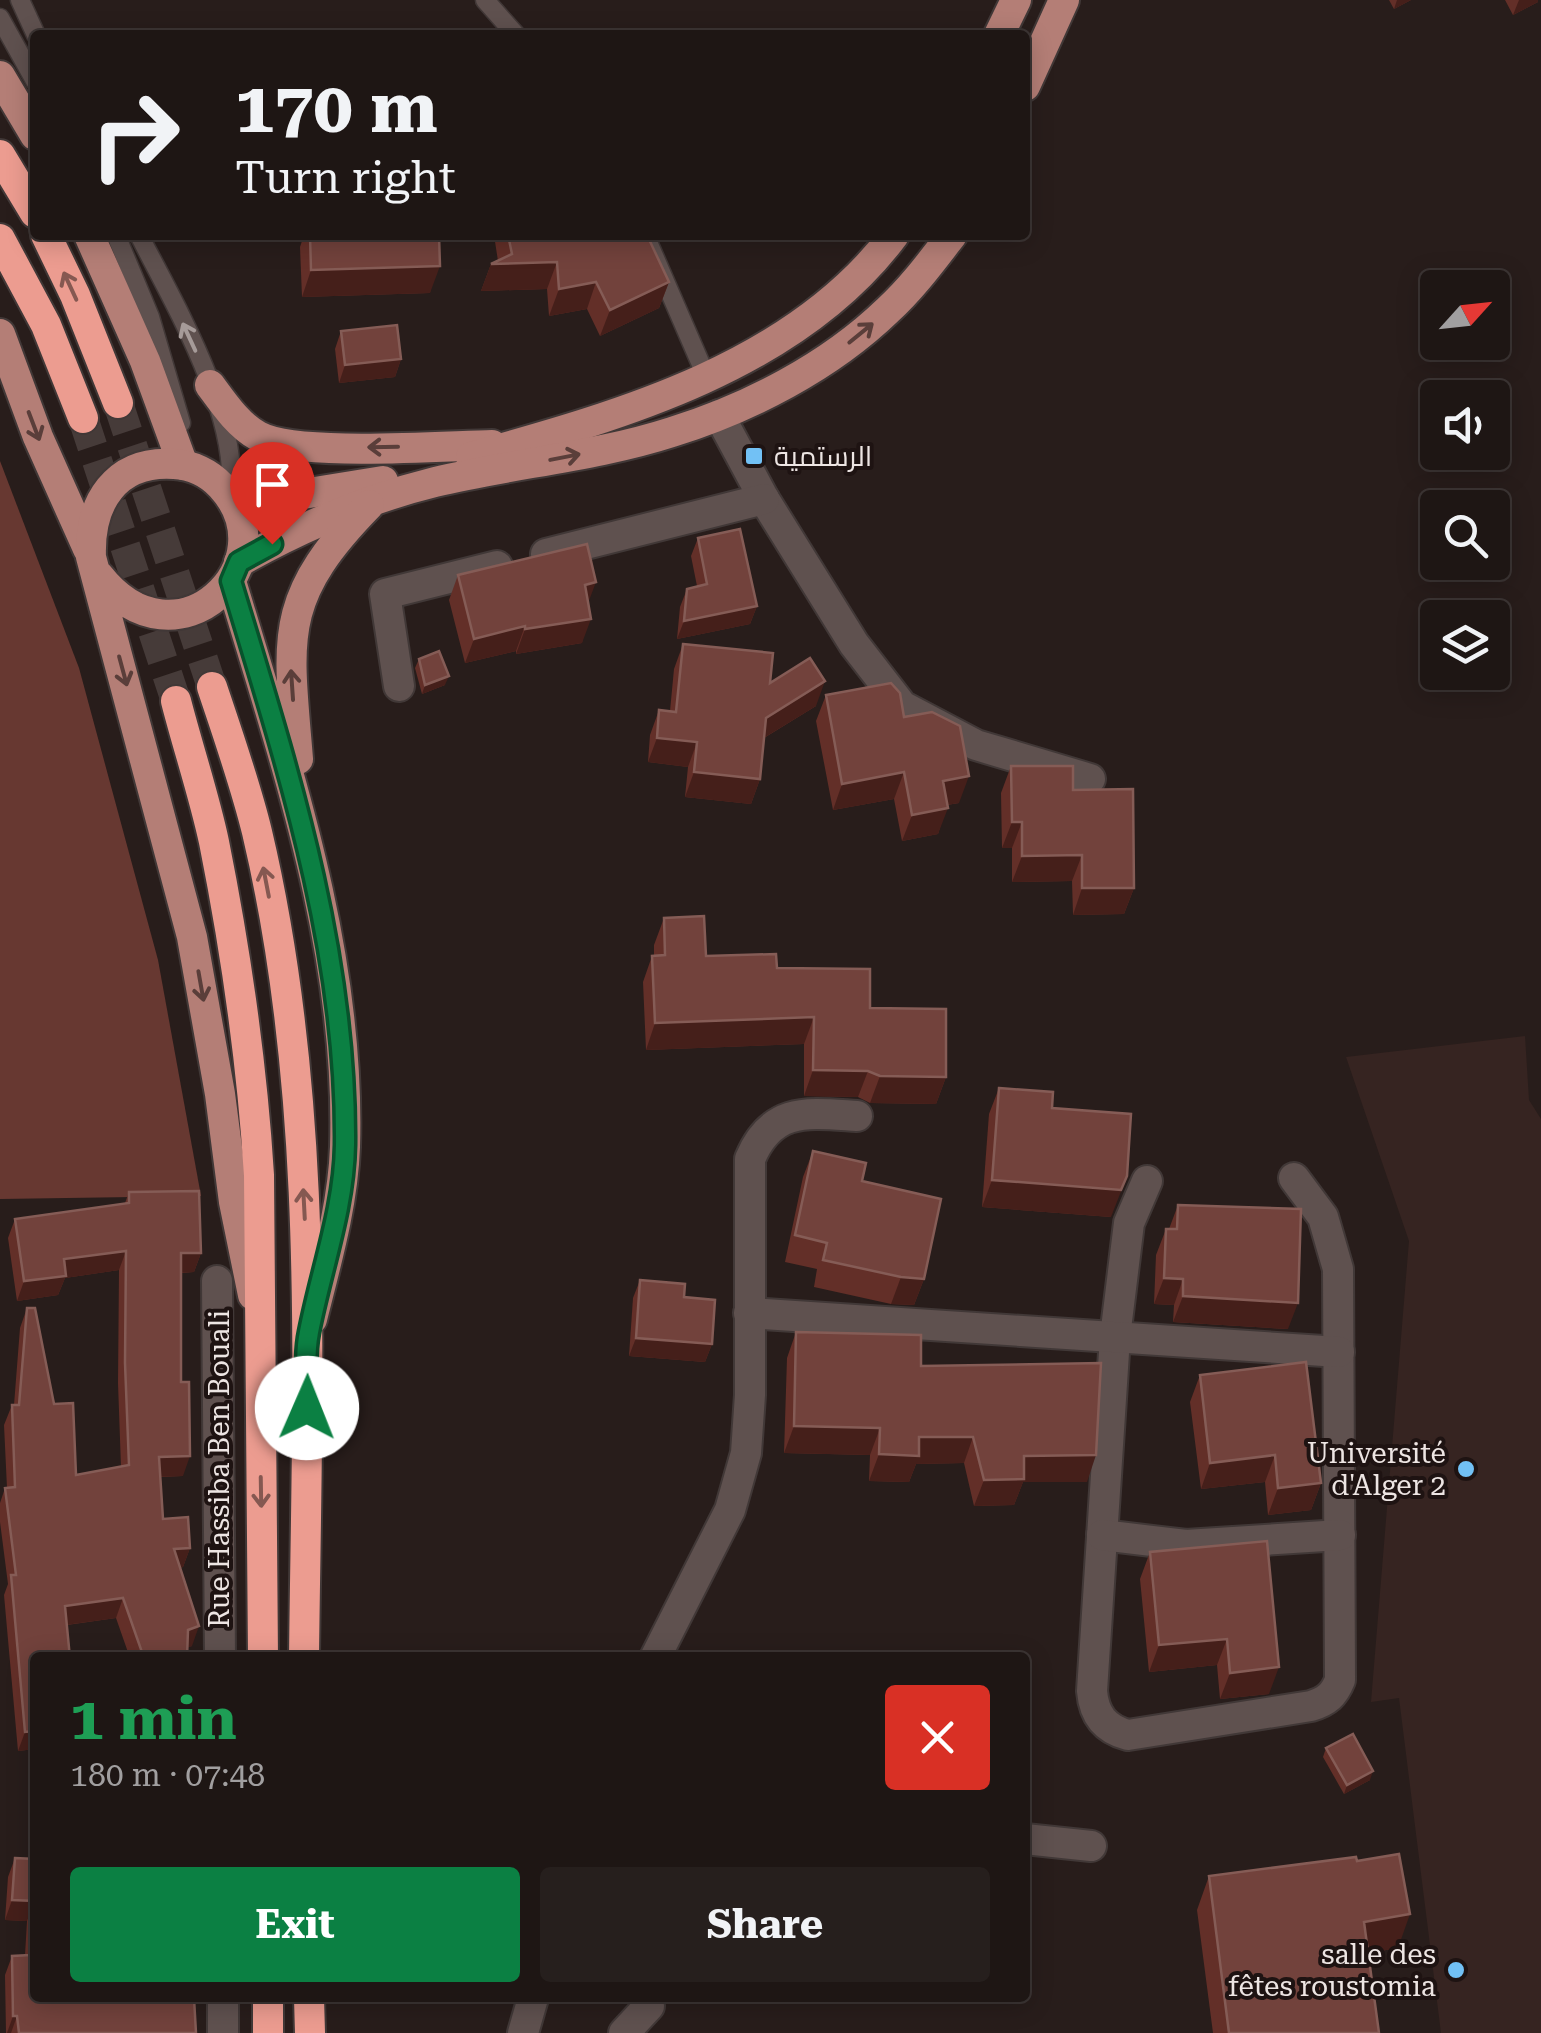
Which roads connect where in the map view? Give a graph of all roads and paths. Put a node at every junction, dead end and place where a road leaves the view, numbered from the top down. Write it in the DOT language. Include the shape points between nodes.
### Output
graph roads {
  1 [pos="20,0"];
  2 [pos="485,0"];
  3 [pos="1016,0"];
  4 [pos="1064,0"];
  5 [pos="0,18"];
  6 [pos="34,30"];
  7 [pos="512,30"];
  8 [pos="1001,30"];
  9 [pos="30,73"];
  10 [pos="1030,75"];
  11 [pos="0,76"];
  12 [pos="30,127"];
  13 [pos="0,155"];
  14 [pos="30,205"];
  15 [pos="0,239"];
  16 [pos="48,240"];
  17 [pos="91,240"];
  18 [pos="118,240"];
  19 [pos="141,240"];
  20 [pos="647,240"];
  21 [pos="890,240"];
  22 [pos="948,240"];
  23 [pos="0,334"];
  24 [pos="706,376"];
  25 [pos="210,386"];
  26 [pos="118,403"];
  27 [pos="719,415"];
  28 [pos="83,418"];
  29 [pos="515,445"];
  30 [pos="188,466"];
  31 [pos="231,498"];
  32 [pos="764,499"];
  33 [pos="374,501"];
  34 [pos="95,567"];
  35 [pos="235,572"];
  36 [pos="399,686"];
  37 [pos="212,687"];
  38 [pos="176,701"];
  39 [pos="1090,778"];
  40 [pos="302,817"];
  41 [pos="857,1116"];
  42 [pos="1294,1178"];
  43 [pos="1147,1181"];
  44 [pos="217,1281"];
  45 [pos="749,1313"];
  46 [pos="259,1324"];
  47 [pos="308,1337"];
  48 [pos="1115,1337"];
  49 [pos="1339,1352"];
  50 [pos="1102,1535"];
  51 [pos="1340,1535"];
  52 [pos="220,1652"];
  53 [pos="263,1652"];
  54 [pos="304,1652"];
  55 [pos="659,1652"];
  56 [pos="1030,1840"];
  57 [pos="1090,1846"];
  58 [pos="223,2002"];
  59 [pos="268,2002"];
  60 [pos="309,2002"];
  61 [pos="532,2002"];
  62 [pos="650,2006"];
  63 [pos="223,2033"];
  64 [pos="268,2033"];
  65 [pos="310,2033"];
  66 [pos="523,2033"];
  67 [pos="624,2033"];
  1 -- 6 [label="lane"];
  2 -- 7 [label="lane"];
  3 -- 8 [label="main road"];
  4 -- 10 [label="main road"];
  5 -- 9 [label="lane"];
  11 -- 12 [label="main road"];
  13 -- 14 [label="highway"];
  15 -- 28 [label="highway" via="46,325"];
  26 -- 16 [label="highway, one-way"];
  17 -- 30 [label="main road"];
  18 -- 30 [label="lane" via="150,317"];
  25 -- 19 [label="lane, one-way"];
  20 -- 24 [label="lane"];
  21 -- 24 [label="main road" via="834,300"];
  27 -- 22 [label="main road, one-way" via="846,344 888,310"];
  23 -- 34 [label="main road, one-way"];
  24 -- 29 [label="main road"];
  29 -- 25 [label="main road, one-way" via="311,448 271,442 237,420"];
  25 -- 31 [label="lane" via="231,452"];
  27 -- 32 [label="street"];
  33 -- 27 [label="main road, one-way" via="435,482 630,444"];
  29 -- 31 [label="main road" via="368,484 284,498"];
  30 -- 31 [label="main road" via="214,479"];
  30 -- 34 [label="main road" via="158,463 112,485 90,531"];
  31 -- 35 [label="main road" via="243,541"];
  32 -- 36 [label="street" via="386,594"];
  32 -- 39 [label="street" via="854,644 902,706 976,745"];
  33 -- 35 [label="main road" via="305,527"];
  40 -- 33 [label="main road, one-way" via="291,666 298,605 322,559"];
  34 -- 35 [label="main road" via="131,608 175,616 216,598"];
  34 -- 46 [label="main road, one-way" via="192,937"];
  35 -- 40 [label="main road"];
  47 -- 37 [label="highway, one-way" via="302,1156 277,938 257,832"];
  38 -- 46 [label="highway" via="213,839 246,1029 259,1175"];
  40 -- 47 [label="main road" via="342,1037 345,1149"];
  41 -- 45 [label="street" via="796,1114 757,1143 749,1175"];
  42 -- 49 [label="street" via="1333,1242"];
  43 -- 48 [label="street" via="1130,1223"];
  44 -- 52 [label="street, Rue Hassiba Ben Bouali"];
  45 -- 48 [label="street"];
  45 -- 55 [label="street" via="750,1424 739,1482"];
  46 -- 53 [label="highway, one-way"];
  47 -- 54 [label="highway"];
  48 -- 49 [label="street"];
  48 -- 50 [label="street"];
  49 -- 51 [label="street"];
  50 -- 51 [label="street" via="1186,1545"];
  50 -- 51 [label="street" via="1093,1704 1106,1725 1128,1735 1312,1706 1335,1693 1341,1666"];
  56 -- 57 [label="street"];
  58 -- 63 [label="street"];
  59 -- 64 [label="highway"];
  60 -- 65 [label="highway"];
  61 -- 66 [label="street"];
  62 -- 67 [label="street"];
}
